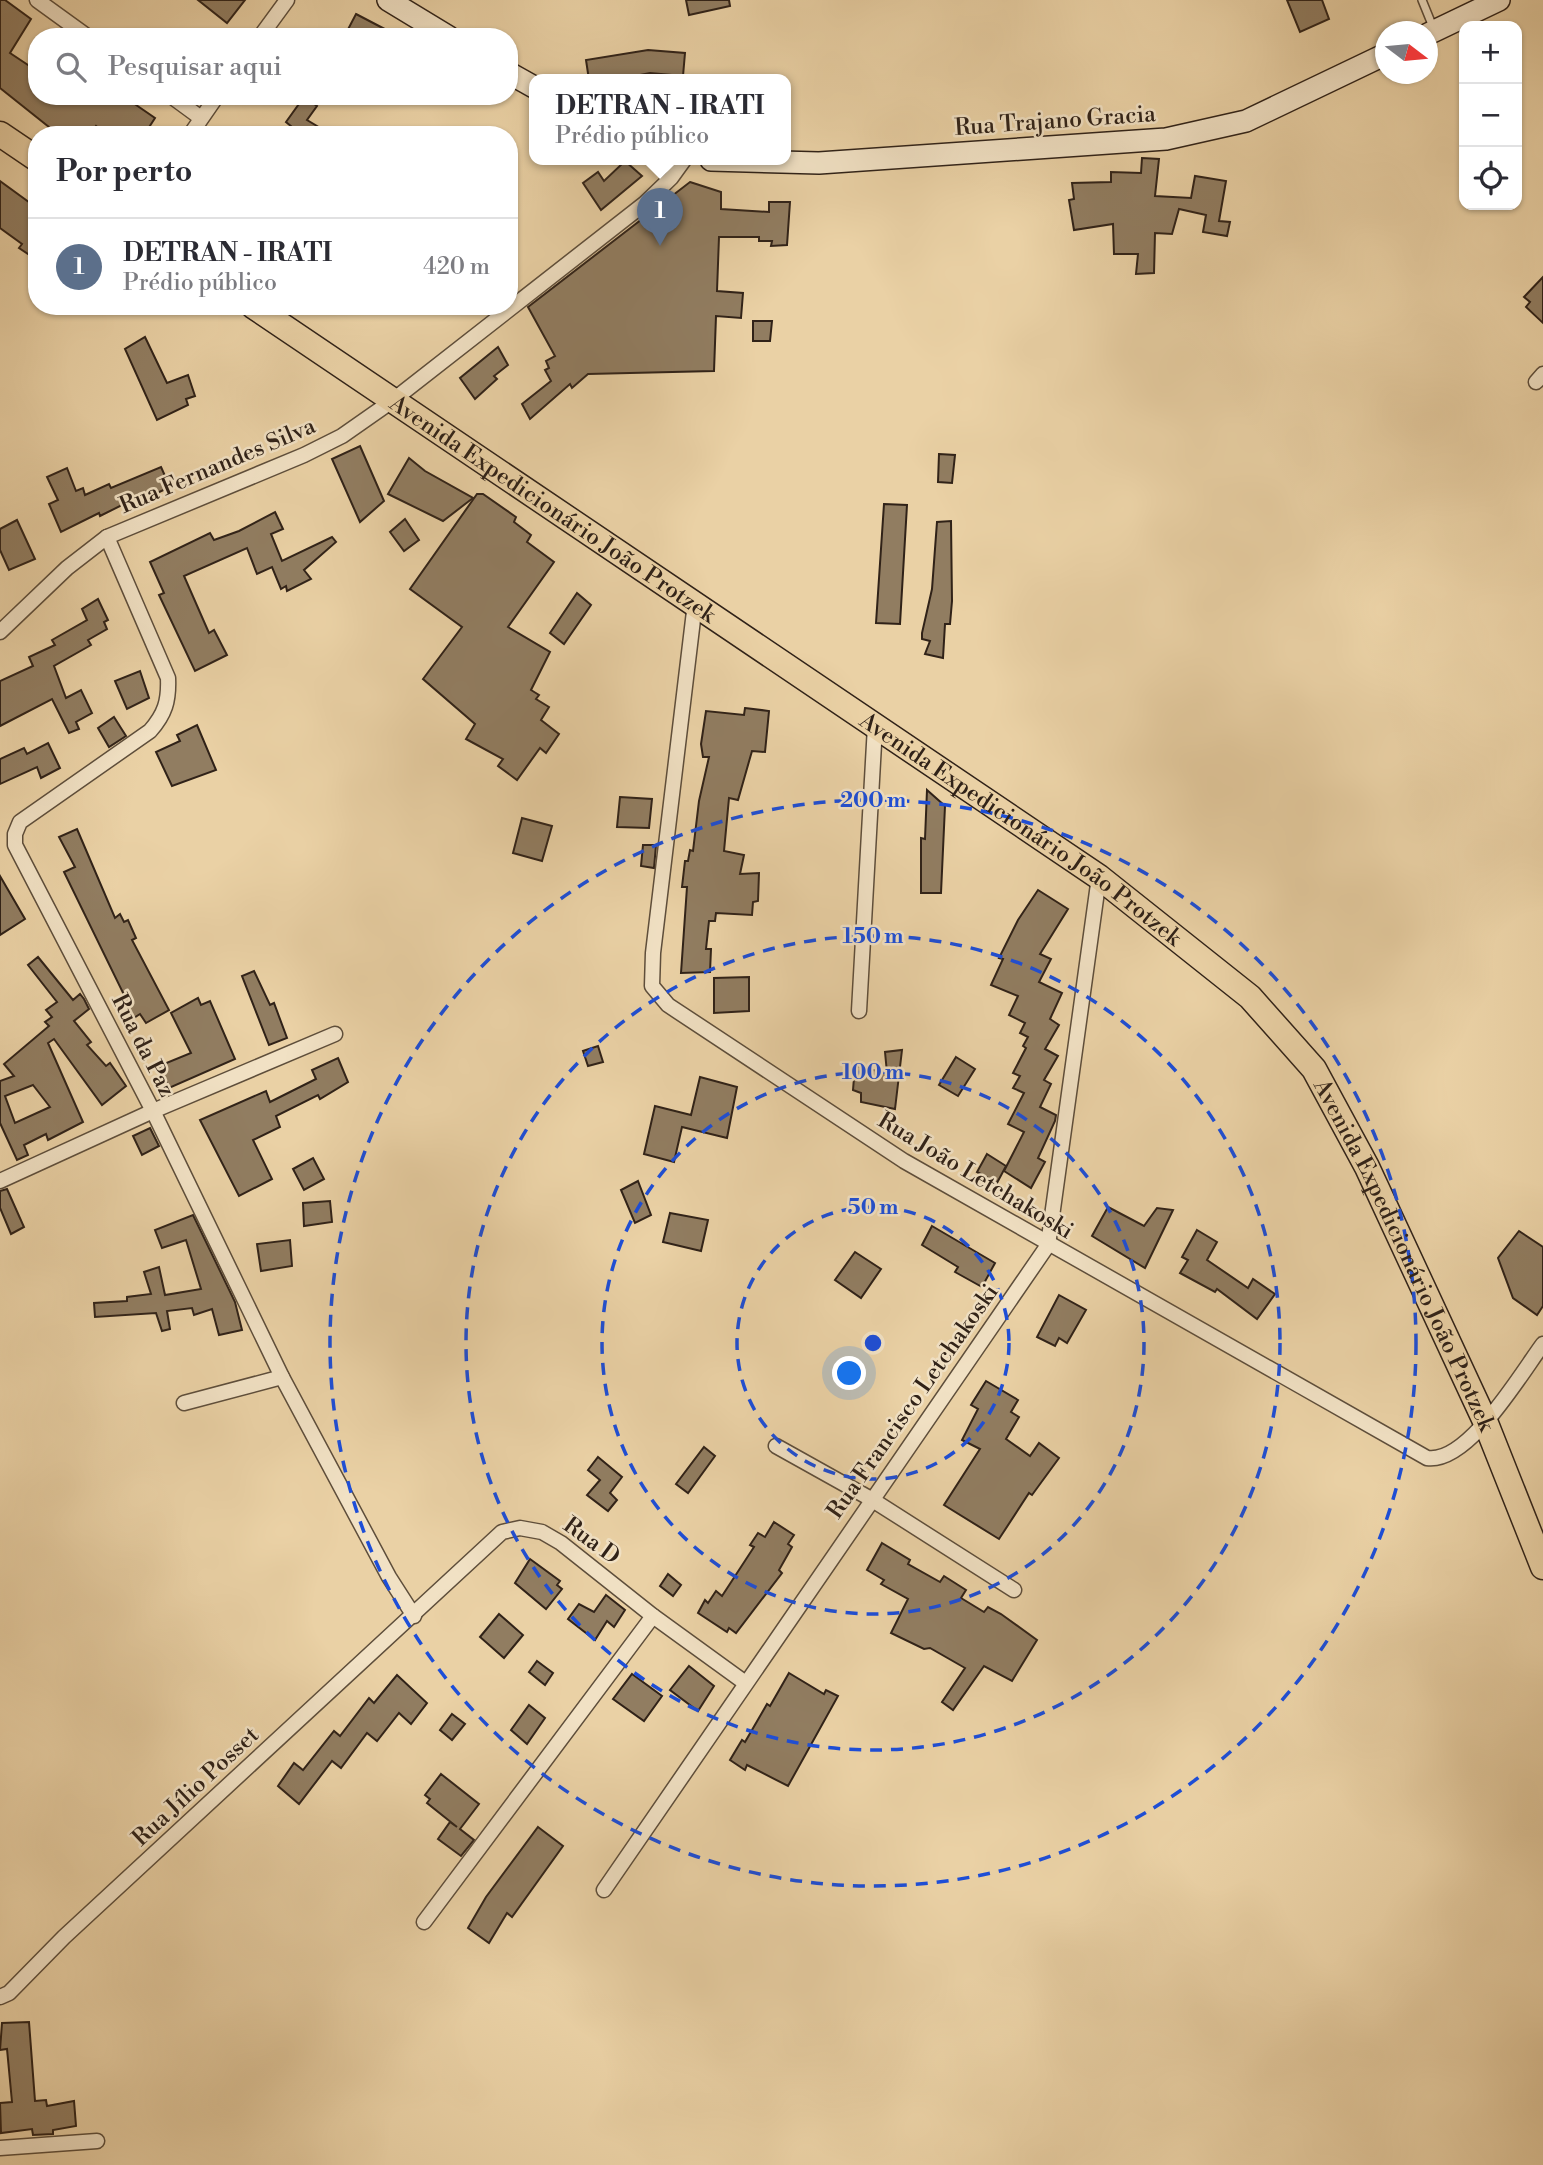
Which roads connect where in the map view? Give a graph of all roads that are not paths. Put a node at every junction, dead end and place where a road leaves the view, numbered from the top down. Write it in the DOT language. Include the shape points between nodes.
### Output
graph roads {
  1 [pos="37,0"];
  2 [pos="287,0"];
  3 [pos="388,0"];
  4 [pos="1422,0"];
  5 [pos="1499,0"];
  6 [pos="1428,21"];
  7 [pos="76,28"];
  8 [pos="267,28"];
  9 [pos="434,28"];
  10 [pos="1438,29"];
  11 [pos="1375,59"];
  12 [pos="183,105"];
  13 [pos="210,105"];
  14 [pos="201,118"];
  15 [pos="196,126"];
  16 [pos="0,134"];
  17 [pos="28,153"];
  18 [pos="791,162"];
  19 [pos="680,165"];
  20 [pos="518,302"];
  21 [pos="266,315"];
  22 [pos="502,315"];
  23 [pos="392,401"];
  24 [pos="107,537"];
  25 [pos="695,603"];
  26 [pos="0,632"];
  27 [pos="875,726"];
  28 [pos="1098,877"];
  29 [pos="859,1011"];
  30 [pos="335,1034"];
  31 [pos="153,1111"];
  32 [pos="0,1181"];
  33 [pos="1048,1245"];
  34 [pos="1543,1344"];
  35 [pos="282,1377"];
  36 [pos="184,1403"];
  37 [pos="1485,1421"];
  38 [pos="776,1446"];
  39 [pos="872,1499"];
  40 [pos="1543,1567"];
  41 [pos="1014,1590"];
  42 [pos="414,1616"];
  43 [pos="653,1616"];
  44 [pos="744,1682"];
  45 [pos="604,1890"];
  46 [pos="424,1922"];
  47 [pos="4,1995"];
  48 [pos="97,2141"];
  49 [pos="0,2148"];
  1 -- 7 [label="street"];
  2 -- 8 [label="street"];
  3 -- 9 [label="main road"];
  4 -- 6 [label="lane"];
  5 -- 10 [label="main road"];
  11 -- 18 [label="main road, Rua Trajano Gracia" via="1246,121 1166,139"];
  12 -- 14 [label="street"];
  13 -- 14 [label="street"];
  14 -- 15 [label="street"];
  16 -- 17 [label="highway"];
  19 -- 20 [label="street, Rua Fernandes Silva" via="644,204"];
  21 -- 23 [label="highway, Avenida Expedicionário João Protzek"];
  22 -- 23 [label="street, Rua Fernandes Silva"];
  23 -- 24 [label="street, Rua Fernandes Silva" via="342,436 304,455"];
  23 -- 25 [label="highway, Avenida Expedicionário João Protzek"];
  24 -- 26 [label="street, Rua Fernandes Silva"];
  24 -- 31 [label="street, Rua da Paz" via="168,678 169,697 163,716 150,731 20,822 15,845"];
  25 -- 27 [label="highway, Avenida Expedicionário João Protzek"];
  25 -- 33 [label="street, Rua João Letchakoski" via="652,986 668,1005 904,1161"];
  27 -- 28 [label="highway, Avenida Expedicionário João Protzek"];
  27 -- 29 [label="street"];
  28 -- 33 [label="street, Rua Francisco Letchakoski"];
  28 -- 37 [label="highway, Avenida Expedicionário João Protzek" via="1250,997 1314,1069 1367,1167"];
  30 -- 31 [label="street"];
  31 -- 32 [label="street"];
  31 -- 35 [label="street, Rua da Paz"];
  33 -- 37 [label="street, Rua João Letchakoski" via="1427,1458 1461,1448"];
  33 -- 39 [label="street, Rua Francisco Letchakoski"];
  34 -- 37 [label="street"];
  35 -- 36 [label="street"];
  35 -- 42 [label="street, Rua da Paz"];
  37 -- 40 [label="highway, Avenida Expedicionário João Protzek"];
  38 -- 39 [label="street"];
  39 -- 41 [label="street"];
  39 -- 44 [label="street, Rua Francisco Letchakoski"];
  42 -- 43 [label="street, Rua D" via="502,1532 520,1528 542,1532 561,1543"];
  42 -- 47 [label="street, Rua Jílio Posset"];
  43 -- 44 [label="street, Rua D"];
  43 -- 46 [label="street"];
  44 -- 45 [label="street, Rua Francisco Letchakoski"];
  48 -- 49 [label="street"];
}
